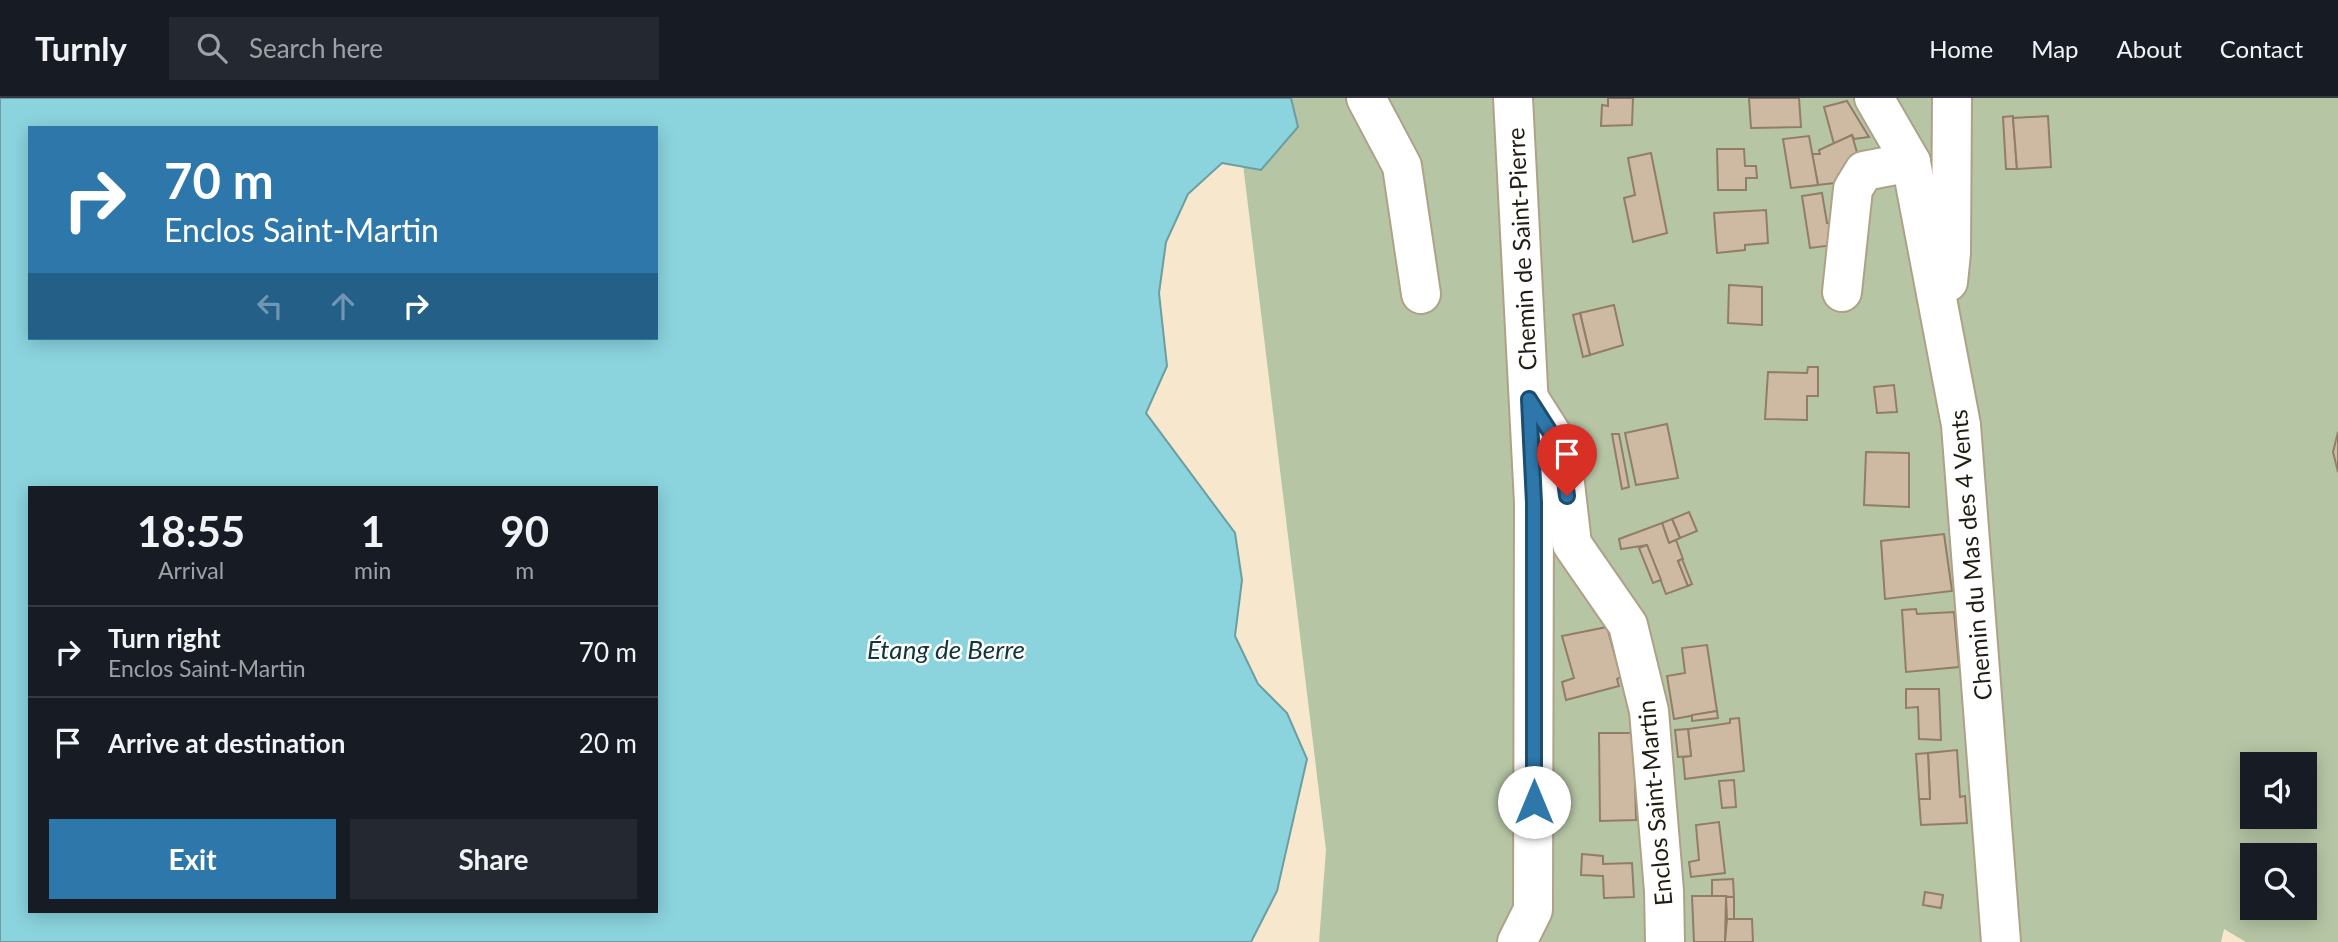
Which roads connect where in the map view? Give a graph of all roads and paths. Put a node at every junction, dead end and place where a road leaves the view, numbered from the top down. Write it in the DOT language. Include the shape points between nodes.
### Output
graph roads {
  1 [pos="1366,98"];
  2 [pos="1513,98"];
  3 [pos="1874,98"];
  4 [pos="1952,98"];
  5 [pos="1911,162"];
  6 [pos="1842,292"];
  7 [pos="1421,294"];
  8 [pos="1942,333"];
  9 [pos="1529,399"];
  10 [pos="1529,931"];
  11 [pos="1665,942"];
  12 [pos="2001,942"];
  1 -- 7 [label="street" via="1402,166"];
  2 -- 9 [label="street, Chemin de Saint-Pierre"];
  3 -- 5 [label="street, Chemin du Mas des 4 Vents"];
  4 -- 8 [label="street" via="1951,253"];
  5 -- 6 [label="street" via="1864,171 1853,189"];
  5 -- 8 [label="street, Chemin du Mas des 4 Vents"];
  8 -- 12 [label="street, Chemin du Mas des 4 Vents" via="1961,425"];
  9 -- 10 [label="street, Chemin de Saint-Pierre" via="1534,503"];
  9 -- 11 [label="street, Enclos Saint-Martin" via="1561,449 1572,544 1628,625 1648,711"];
}
